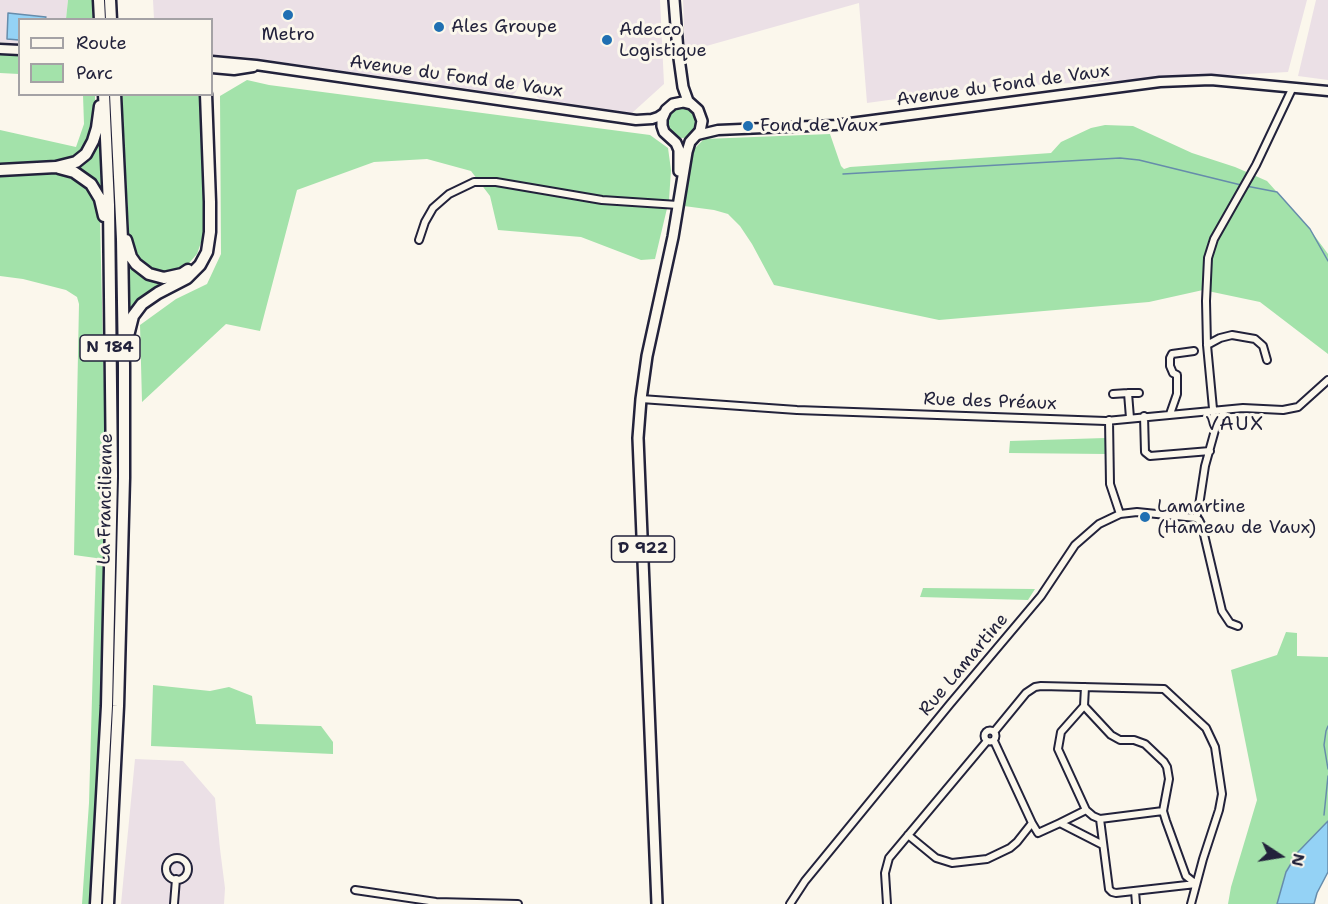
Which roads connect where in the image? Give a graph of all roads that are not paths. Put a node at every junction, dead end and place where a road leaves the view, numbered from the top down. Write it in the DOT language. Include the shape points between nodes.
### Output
graph roads {
  1 [pos="99,0"];
  2 [pos="110,0"];
  3 [pos="674,0"];
  4 [pos="100,18"];
  5 [pos="111,18"];
  6 [pos="0,49"];
  7 [pos="18,50"];
  8 [pos="678,51"];
  9 [pos="213,61"];
  10 [pos="272,68"];
  11 [pos="213,69"];
  12 [pos="1293,87"];
  13 [pos="1328,91"];
  14 [pos="102,96"];
  15 [pos="102,96"];
  16 [pos="116,96"];
  17 [pos="206,96"];
  18 [pos="674,104"];
  19 [pos="692,105"];
  20 [pos="664,113"];
  21 [pos="636,120"];
  22 [pos="702,121"];
  23 [pos="718,130"];
  24 [pos="664,132"];
  25 [pos="695,137"];
  26 [pos="673,140"];
  27 [pos="56,167"];
  28 [pos="0,170"];
  29 [pos="120,187"];
  30 [pos="679,201"];
  31 [pos="210,232"];
  32 [pos="108,237"];
  33 [pos="419,240"];
  34 [pos="1207,345"];
  35 [pos="1194,351"];
  36 [pos="1267,360"];
  37 [pos="124,366"];
  38 [pos="1328,380"];
  39 [pos="1128,393"];
  40 [pos="1139,393"];
  41 [pos="1113,394"];
  42 [pos="641,399"];
  43 [pos="1225,410"];
  44 [pos="1214,411"];
  45 [pos="1170,414"];
  46 [pos="1144,416"];
  47 [pos="1130,418"];
  48 [pos="1109,420"];
  49 [pos="1215,430"];
  50 [pos="1210,451"];
  51 [pos="1120,514"];
  52 [pos="1196,518"];
  53 [pos="1238,626"];
  54 [pos="1084,687"];
  55 [pos="1084,706"];
  56 [pos="994,732"];
  57 [pos="990,741"];
  58 [pos="1086,810"];
  59 [pos="1163,811"];
  60 [pos="1100,819"];
  61 [pos="1032,823"];
  62 [pos="1060,823"];
  63 [pos="908,835"];
  64 [pos="1104,845"];
  65 [pos="177,879"];
  66 [pos="1196,884"];
  67 [pos="355,890"];
  68 [pos="1135,891"];
  69 [pos="436,903"];
  70 [pos="96,904"];
  71 [pos="108,904"];
  72 [pos="174,904"];
  73 [pos="518,904"];
  74 [pos="657,904"];
  75 [pos="790,904"];
  76 [pos="887,904"];
  77 [pos="1136,904"];
  78 [pos="1191,904"];
  1 -- 4 [label="highway"];
  2 -- 5 [label="highway"];
  3 -- 8 [label="main road"];
  6 -- 7 [label="street"];
  8 -- 18 [label="main road" via="678,92"];
  8 -- 19 [label="main road" via="685,93"];
  9 -- 10 [label="street, Avenue du Fond de Vaux"];
  10 -- 11 [label="street, Avenue du Fond de Vaux"];
  10 -- 21 [label="street, Avenue du Fond de Vaux"];
  12 -- 13 [label="street, Avenue du Fond de Vaux"];
  12 -- 23 [label="street, Avenue du Fond de Vaux" via="1211,80 1160,82 835,125"];
  12 -- 34 [label="street" via="1256,165 1214,239 1208,258"];
  14 -- 27 [label="highway" via="97,128 87,154 76,162"];
  15 -- 32 [label="highway, La Francilienne / N 184"];
  16 -- 29 [label="highway, La Francilienne / N 184"];
  17 -- 31 [label="highway"];
  18 -- 19 [label="main road"];
  18 -- 20 [label="main road"];
  19 -- 22 [label="main road"];
  20 -- 21 [label="street, Avenue du Fond de Vaux"];
  20 -- 24 [label="main road"];
  21 -- 24 [label="street, Avenue du Fond de Vaux"];
  22 -- 23 [label="street" via="708,128"];
  22 -- 25 [label="main road"];
  23 -- 25 [label="street, Avenue du Fond de Vaux"];
  24 -- 26 [label="main road"];
  25 -- 26 [label="main road" via="683,142"];
  25 -- 30 [label="main road, D 922" via="688,148"];
  26 -- 30 [label="main road, D 922" via="680,152"];
  27 -- 28 [label="highway"];
  27 -- 32 [label="highway" via="80,175 94,188"];
  29 -- 31 [label="highway" via="128,250 136,264 149,274 164,278 190,269 202,254"];
  29 -- 37 [label="highway, La Francilienne / N 184"];
  30 -- 33 [label="street" via="602,200 496,182 474,182 449,194 433,208"];
  30 -- 42 [label="main road, D 922"];
  31 -- 37 [label="highway" via="200,265 187,278 137,309"];
  32 -- 70 [label="highway, La Francilienne / N 184" via="110,601"];
  34 -- 36 [label="street" via="1232,335 1255,339 1263,345"];
  34 -- 44 [label="street"];
  35 -- 45 [label="street" via="1172,354 1170,358 1170,366 1177,375 1177,394"];
  37 -- 71 [label="highway, La Francilienne / N 184" via="120,658"];
  38 -- 43 [label="street, Rue des Préaux" via="1298,407"];
  39 -- 40 [label="street"];
  39 -- 41 [label="street"];
  39 -- 47 [label="street"];
  42 -- 48 [label="street, Rue des Préaux" via="797,410"];
  42 -- 74 [label="main road, D 922" via="638,438"];
  43 -- 44 [label="street, Rue des Préaux"];
  43 -- 49 [label="street"];
  44 -- 45 [label="street, Rue des Préaux"];
  44 -- 49 [label="street"];
  45 -- 46 [label="street, Rue des Préaux"];
  46 -- 47 [label="street, Rue des Préaux"];
  46 -- 50 [label="street" via="1145,452 1150,456"];
  47 -- 48 [label="street, Rue des Préaux"];
  48 -- 51 [label="street" via="1110,484"];
  49 -- 50 [label="street"];
  50 -- 52 [label="street"];
  51 -- 52 [label="street, Rue Lamartine"];
  51 -- 75 [label="street, Rue Lamartine" via="1099,524 1075,545 1041,596"];
  52 -- 53 [label="street" via="1202,526 1222,612 1230,623"];
  54 -- 55 [label="street"];
  54 -- 56 [label="street" via="1041,686 1030,690"];
  54 -- 66 [label="street" via="1164,688 1206,728 1215,747 1222,794"];
  55 -- 58 [label="street" via="1061,732 1058,749"];
  55 -- 59 [label="street" via="1111,735 1145,744 1164,762 1169,779"];
  56 -- 57 [label="street" via="996,736"];
  56 -- 57 [label="street" via="984,736"];
  57 -- 61 [label="street"];
  57 -- 63 [label="street"];
  58 -- 60 [label="street"];
  58 -- 62 [label="street"];
  59 -- 60 [label="street"];
  59 -- 66 [label="street" via="1186,876"];
  60 -- 64 [label="street"];
  61 -- 62 [label="street" via="1038,833"];
  61 -- 63 [label="street" via="1010,848 987,859 957,863 936,858"];
  62 -- 64 [label="street"];
  63 -- 76 [label="street" via="887,862"];
  64 -- 68 [label="street" via="1109,889 1116,893"];
  65 -- 72 [label="street"];
  66 -- 68 [label="street"];
  66 -- 78 [label="street"];
  67 -- 69 [label="street"];
  68 -- 77 [label="street"];
  69 -- 73 [label="street"];
}
